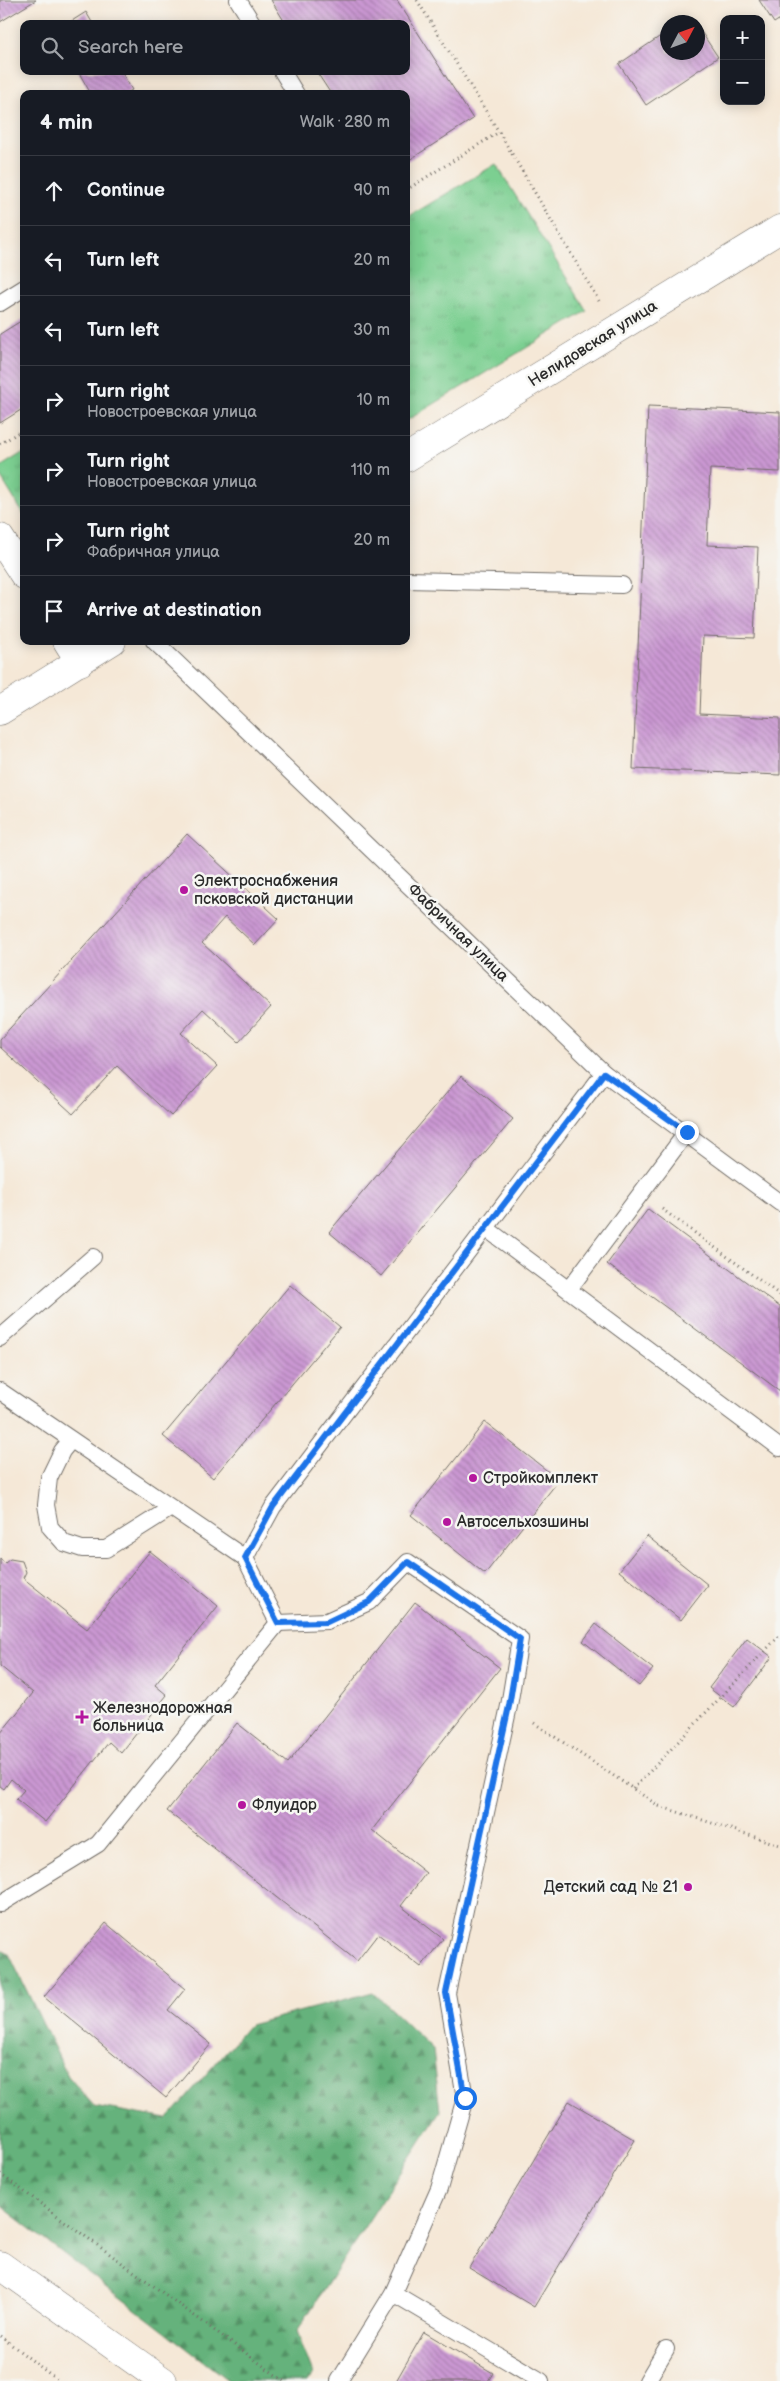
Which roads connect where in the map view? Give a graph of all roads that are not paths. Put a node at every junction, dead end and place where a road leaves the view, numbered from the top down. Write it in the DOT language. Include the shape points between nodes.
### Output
graph roads {
  1 [pos="238,0"];
  2 [pos="250,20"];
  3 [pos="284,75"];
  4 [pos="294,90"];
  5 [pos="780,229"];
  6 [pos="20,290"];
  7 [pos="0,303"];
  8 [pos="410,456"];
  9 [pos="0,538"];
  10 [pos="20,569"];
  11 [pos="410,580"];
  12 [pos="622,585"];
  13 [pos="97,645"];
  14 [pos="158,645"];
  15 [pos="74,651"];
  16 [pos="0,711"];
  17 [pos="604,1073"];
  18 [pos="687,1132"];
  19 [pos="780,1203"];
  20 [pos="487,1229"];
  21 [pos="93,1257"];
  22 [pos="569,1289"];
  23 [pos="0,1338"];
  24 [pos="0,1391"];
  25 [pos="71,1440"];
  26 [pos="780,1448"];
  27 [pos="171,1508"];
  28 [pos="245,1558"];
  29 [pos="278,1623"];
  30 [pos="0,1904"];
  31 [pos="0,2265"];
  32 [pos="393,2294"];
  33 [pos="666,2349"];
  34 [pos="163,2381"];
  35 [pos="339,2381"];
  36 [pos="542,2381"];
  37 [pos="647,2381"];
  1 -- 2 [label="lane"];
  3 -- 4 [label="lane"];
  5 -- 8 [label="street, Нелидовская улица"];
  6 -- 7 [label="lane"];
  9 -- 10 [label="street"];
  11 -- 12 [label="lane"];
  13 -- 15 [label="street"];
  14 -- 17 [label="lane, Фабричная улица"];
  15 -- 16 [label="street"];
  17 -- 18 [label="lane, Фабричная улица"];
  17 -- 20 [label="lane"];
  18 -- 19 [label="lane, Фабричная улица"];
  18 -- 22 [label="lane"];
  20 -- 22 [label="lane"];
  20 -- 28 [label="lane" via="273,1507"];
  21 -- 23 [label="lane"];
  22 -- 26 [label="lane"];
  24 -- 25 [label="lane"];
  25 -- 27 [label="lane"];
  25 -- 27 [label="lane" via="49,1478 46,1504 50,1527 64,1543 82,1549 106,1549"];
  27 -- 28 [label="lane"];
  28 -- 29 [label="lane"];
  29 -- 30 [label="lane" via="98,1844"];
  29 -- 32 [label="lane" via="327,1622 369,1602 408,1562 520,1639 509,1706 446,1993 465,2098 439,2189"];
  31 -- 34 [label="street"];
  32 -- 35 [label="lane"];
  32 -- 36 [label="lane"];
  33 -- 37 [label="lane"];
}
